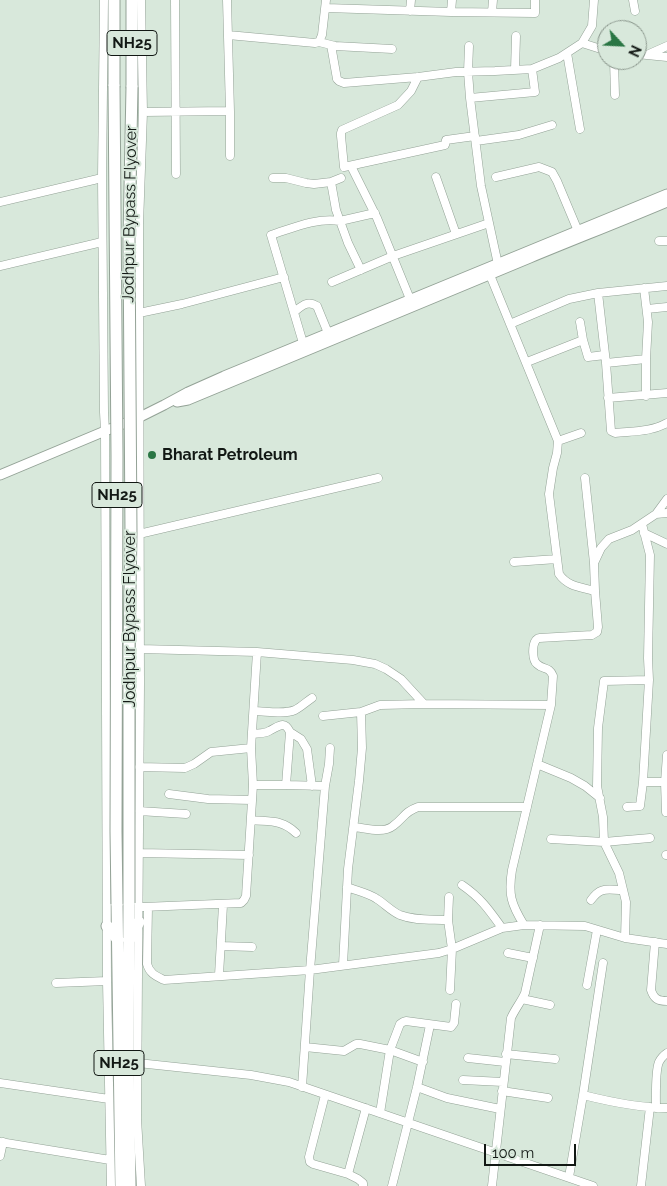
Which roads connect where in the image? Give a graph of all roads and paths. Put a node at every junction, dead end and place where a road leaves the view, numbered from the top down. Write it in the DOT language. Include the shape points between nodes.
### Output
graph roads {
  1 [pos="104,0"];
  2 [pos="114,0"];
  3 [pos="132,0"];
  4 [pos="141,0"];
  5 [pos="175,0"];
  6 [pos="228,0"];
  7 [pos="369,0"];
  8 [pos="411,0"];
  9 [pos="452,0"];
  10 [pos="493,0"];
  11 [pos="535,0"];
  12 [pos="594,0"];
  13 [pos="633,0"];
  14 [pos="326,4"];
  15 [pos="368,9"];
  16 [pos="635,10"];
  17 [pos="410,11"];
  18 [pos="451,12"];
  19 [pos="492,12"];
  20 [pos="228,36"];
  21 [pos="516,36"];
  22 [pos="319,42"];
  23 [pos="582,43"];
  24 [pos="331,45"];
  25 [pos="470,46"];
  26 [pos="667,46"];
  27 [pos="597,48"];
  28 [pos="392,49"];
  29 [pos="567,53"];
  30 [pos="647,55"];
  31 [pos="667,57"];
  32 [pos="532,69"];
  33 [pos="515,70"];
  34 [pos="614,70"];
  35 [pos="468,72"];
  36 [pos="418,77"];
  37 [pos="615,95"];
  38 [pos="470,98"];
  39 [pos="230,111"];
  40 [pos="143,112"];
  41 [pos="176,113"];
  42 [pos="552,124"];
  43 [pos="580,129"];
  44 [pos="475,138"];
  45 [pos="230,156"];
  46 [pos="351,166"];
  47 [pos="176,174"];
  48 [pos="436,177"];
  49 [pos="496,177"];
  50 [pos="102,178"];
  51 [pos="273,178"];
  52 [pos="341,178"];
  53 [pos="331,182"];
  54 [pos="667,194"];
  55 [pos="0,202"];
  56 [pos="667,202"];
  57 [pos="375,214"];
  58 [pos="340,221"];
  59 [pos="489,222"];
  60 [pos="578,231"];
  61 [pos="456,234"];
  62 [pos="102,242"];
  63 [pos="393,256"];
  64 [pos="0,266"];
  65 [pos="499,267"];
  66 [pos="361,270"];
  67 [pos="490,275"];
  68 [pos="284,278"];
  69 [pos="332,282"];
  70 [pos="667,286"];
  71 [pos="644,288"];
  72 [pos="598,293"];
  73 [pos="410,299"];
  74 [pos="667,307"];
  75 [pos="647,309"];
  76 [pos="294,312"];
  77 [pos="139,313"];
  78 [pos="580,322"];
  79 [pos="510,324"];
  80 [pos="328,333"];
  81 [pos="582,340"];
  82 [pos="303,343"];
  83 [pos="605,359"];
  84 [pos="646,359"];
  85 [pos="527,362"];
  86 [pos="667,393"];
  87 [pos="646,396"];
  88 [pos="608,398"];
  89 [pos="164,406"];
  90 [pos="138,418"];
  91 [pos="667,424"];
  92 [pos="105,430"];
  93 [pos="581,433"];
  94 [pos="558,441"];
  95 [pos="0,475"];
  96 [pos="378,478"];
  97 [pos="585,478"];
  98 [pos="667,499"];
  99 [pos="667,513"];
  100 [pos="656,514"];
  101 [pos="642,524"];
  102 [pos="644,533"];
  103 [pos="139,534"];
  104 [pos="667,544"];
  105 [pos="557,559"];
  106 [pos="514,562"];
  107 [pos="594,563"];
  108 [pos="595,591"];
  109 [pos="140,649"];
  110 [pos="257,652"];
  111 [pos="649,680"];
  112 [pos="312,698"];
  113 [pos="424,704"];
  114 [pos="551,705"];
  115 [pos="254,711"];
  116 [pos="361,712"];
  117 [pos="323,716"];
  118 [pos="290,732"];
  119 [pos="252,734"];
  120 [pos="251,748"];
  121 [pos="330,748"];
  122 [pos="667,755"];
  123 [pos="537,764"];
  124 [pos="139,767"];
  125 [pos="643,782"];
  126 [pos="666,782"];
  127 [pos="286,785"];
  128 [pos="253,786"];
  129 [pos="312,786"];
  130 [pos="325,786"];
  131 [pos="169,794"];
  132 [pos="600,798"];
  133 [pos="252,800"];
  134 [pos="527,807"];
  135 [pos="627,807"];
  136 [pos="139,811"];
  137 [pos="667,812"];
  138 [pos="186,814"];
  139 [pos="251,820"];
  140 [pos="354,827"];
  141 [pos="296,833"];
  142 [pos="650,838"];
  143 [pos="551,839"];
  144 [pos="604,842"];
  145 [pos="139,853"];
  146 [pos="248,855"];
  147 [pos="462,885"];
  148 [pos="347,888"];
  149 [pos="623,890"];
  150 [pos="449,897"];
  151 [pos="591,900"];
  152 [pos="128,905"];
  153 [pos="223,905"];
  154 [pos="148,907"];
  155 [pos="448,920"];
  156 [pos="139,922"];
  157 [pos="524,925"];
  158 [pos="540,925"];
  159 [pos="107,926"];
  160 [pos="502,928"];
  161 [pos="597,930"];
  162 [pos="625,938"];
  163 [pos="123,941"];
  164 [pos="655,942"];
  165 [pos="667,944"];
  166 [pos="221,946"];
  167 [pos="252,947"];
  168 [pos="452,949"];
  169 [pos="508,953"];
  170 [pos="533,958"];
  171 [pos="603,963"];
  172 [pos="342,965"];
  173 [pos="310,970"];
  174 [pos="219,975"];
  175 [pos="107,981"];
  176 [pos="56,983"];
  177 [pos="587,985"];
  178 [pos="450,990"];
  179 [pos="522,999"];
  180 [pos="667,1001"];
  181 [pos="456,1004"];
  182 [pos="550,1005"];
  183 [pos="430,1025"];
  184 [pos="305,1047"];
  185 [pos="390,1050"];
  186 [pos="667,1052"];
  187 [pos="468,1058"];
  188 [pos="506,1058"];
  189 [pos="555,1059"];
  190 [pos="423,1062"];
  191 [pos="138,1063"];
  192 [pos="463,1080"];
  193 [pos="503,1082"];
  194 [pos="0,1083"];
  195 [pos="302,1087"];
  196 [pos="418,1087"];
  197 [pos="502,1091"];
  198 [pos="325,1094"];
  199 [pos="584,1095"];
  200 [pos="548,1098"];
  201 [pos="109,1099"];
  202 [pos="366,1108"];
  203 [pos="653,1108"];
  204 [pos="667,1108"];
  205 [pos="500,1109"];
  206 [pos="380,1113"];
  207 [pos="408,1122"];
  208 [pos="2,1142"];
  209 [pos="496,1152"];
  210 [pos="0,1156"];
  211 [pos="110,1160"];
  212 [pos="348,1174"];
  213 [pos="569,1177"];
  214 [pos="111,1186"];
  215 [pos="121,1186"];
  216 [pos="130,1186"];
  217 [pos="141,1186"];
  218 [pos="363,1186"];
  219 [pos="392,1186"];
  220 [pos="492,1186"];
  221 [pos="593,1186"];
  222 [pos="641,1186"];
  1 -- 50 [label="street"];
  2 -- 152 [label="highway, Jodhpur Bypass Flyover / NH25, bridge" via="116,831"];
  3 -- 152 [label="highway, Jodhpur Bypass Flyover / NH25, bridge"];
  4 -- 40 [label="street"];
  5 -- 41 [label="street"];
  6 -- 20 [label="street"];
  7 -- 15 [label="street"];
  8 -- 17 [label="street"];
  9 -- 18 [label="street"];
  10 -- 19 [label="street"];
  11 -- 19 [label="street" via="535,13"];
  12 -- 23 [label="street" via="592,26"];
  13 -- 16 [label="street"];
  14 -- 15 [label="street"];
  14 -- 22 [label="street"];
  15 -- 17 [label="street"];
  17 -- 18 [label="street"];
  18 -- 19 [label="street"];
  20 -- 22 [label="street"];
  20 -- 39 [label="street"];
  21 -- 33 [label="street"];
  22 -- 24 [label="street"];
  23 -- 27 [label="street"];
  23 -- 29 [label="street"];
  24 -- 28 [label="street"];
  24 -- 36 [label="street" via="338,79 342,83"];
  25 -- 35 [label="street"];
  26 -- 30 [label="street"];
  29 -- 32 [label="street"];
  29 -- 43 [label="street"];
  30 -- 31 [label="street"];
  32 -- 33 [label="street"];
  32 -- 38 [label="street" via="535,92"];
  33 -- 35 [label="street"];
  34 -- 37 [label="street"];
  35 -- 36 [label="street"];
  35 -- 38 [label="street"];
  36 -- 46 [label="street" via="398,105 342,130 344,167"];
  38 -- 44 [label="street"];
  39 -- 41 [label="street"];
  39 -- 45 [label="street"];
  40 -- 41 [label="street"];
  40 -- 77 [label="street" via="138,224"];
  41 -- 47 [label="street"];
  42 -- 44 [label="street" via="519,135"];
  44 -- 46 [label="street" via="446,140 445,145"];
  44 -- 59 [label="street"];
  46 -- 57 [label="street"];
  48 -- 61 [label="street"];
  49 -- 60 [label="street" via="539,167 552,172"];
  50 -- 55 [label="street"];
  50 -- 62 [label="street"];
  51 -- 53 [label="street" via="306,184"];
  52 -- 53 [label="street"];
  53 -- 58 [label="street"];
  54 -- 60 [label="main road"];
  56 -- 65 [label="main road"];
  57 -- 58 [label="street"];
  57 -- 63 [label="street"];
  58 -- 66 [label="street"];
  58 -- 68 [label="street" via="325,220 271,235"];
  59 -- 61 [label="street"];
  59 -- 65 [label="street"];
  60 -- 65 [label="main road"];
  61 -- 63 [label="street"];
  62 -- 64 [label="street"];
  62 -- 92 [label="street"];
  63 -- 66 [label="street"];
  63 -- 73 [label="street"];
  65 -- 67 [label="main road"];
  65 -- 73 [label="main road"];
  66 -- 69 [label="street"];
  67 -- 79 [label="street"];
  67 -- 89 [label="main road" via="188,400"];
  68 -- 76 [label="street"];
  68 -- 77 [label="street"];
  70 -- 71 [label="street"];
  71 -- 72 [label="street"];
  71 -- 75 [label="street"];
  72 -- 79 [label="street" via="569,299"];
  72 -- 83 [label="street"];
  73 -- 80 [label="main road"];
  74 -- 75 [label="street"];
  75 -- 84 [label="street"];
  76 -- 80 [label="street" via="313,303"];
  76 -- 82 [label="street"];
  77 -- 90 [label="street"];
  78 -- 81 [label="street"];
  79 -- 85 [label="street"];
  80 -- 82 [label="main road"];
  81 -- 83 [label="street" via="588,357"];
  81 -- 85 [label="street"];
  82 -- 89 [label="main road" via="188,392"];
  83 -- 84 [label="street"];
  83 -- 88 [label="street"];
  84 -- 87 [label="street"];
  85 -- 94 [label="street"];
  86 -- 87 [label="street"];
  87 -- 88 [label="street"];
  88 -- 91 [label="street" via="611,431 649,430"];
  89 -- 90 [label="main road"];
  90 -- 92 [label="main road"];
  90 -- 103 [label="street"];
  92 -- 95 [label="main road"];
  92 -- 159 [label="street"];
  93 -- 94 [label="street"];
  94 -- 105 [label="street" via="549,494"];
  96 -- 103 [label="street"];
  97 -- 107 [label="street"];
  98 -- 100 [label="street"];
  99 -- 100 [label="street"];
  100 -- 101 [label="street"];
  101 -- 102 [label="street"];
  101 -- 107 [label="street" via="609,539"];
  102 -- 104 [label="street"];
  102 -- 111 [label="street" via="650,555"];
  103 -- 109 [label="street"];
  105 -- 106 [label="street"];
  105 -- 108 [label="street" via="563,580"];
  107 -- 108 [label="street"];
  108 -- 114 [label="street" via="598,627 595,635 539,638 534,643 534,660 552,674"];
  109 -- 110 [label="street"];
  109 -- 124 [label="street"];
  110 -- 113 [label="street" via="374,664 401,679"];
  110 -- 115 [label="street"];
  111 -- 125 [label="street"];
  111 -- 132 [label="street" via="604,682 598,728 596,786"];
  112 -- 115 [label="street" via="292,711"];
  113 -- 114 [label="street"];
  113 -- 116 [label="street" via="380,705"];
  114 -- 123 [label="street"];
  115 -- 119 [label="street"];
  116 -- 117 [label="street"];
  116 -- 140 [label="street" via="362,748"];
  118 -- 119 [label="street" via="283,725 269,732"];
  118 -- 127 [label="street"];
  118 -- 129 [label="street" via="307,748"];
  119 -- 120 [label="street"];
  120 -- 124 [label="street" via="211,752 185,768"];
  120 -- 128 [label="street"];
  121 -- 130 [label="street"];
  122 -- 126 [label="street"];
  123 -- 132 [label="street" via="571,778"];
  123 -- 134 [label="street"];
  124 -- 136 [label="street"];
  125 -- 126 [label="street"];
  125 -- 135 [label="street" via="640,806"];
  126 -- 137 [label="street"];
  127 -- 128 [label="street"];
  127 -- 129 [label="street"];
  128 -- 133 [label="street"];
  129 -- 130 [label="street"];
  130 -- 173 [label="street"];
  131 -- 133 [label="street"];
  132 -- 144 [label="street"];
  133 -- 139 [label="street"];
  134 -- 140 [label="street" via="418,807 386,829"];
  134 -- 157 [label="street" via="509,885"];
  136 -- 138 [label="street"];
  136 -- 145 [label="street"];
  139 -- 141 [label="street" via="279,822"];
  139 -- 146 [label="street"];
  140 -- 148 [label="street"];
  142 -- 144 [label="street"];
  143 -- 144 [label="street"];
  144 -- 149 [label="street" via="619,873"];
  145 -- 146 [label="street"];
  145 -- 152 [label="street"];
  146 -- 153 [label="street" via="244,900"];
  147 -- 160 [label="street" via="486,905"];
  148 -- 155 [label="street" via="369,894 399,914 418,919"];
  148 -- 172 [label="street"];
  149 -- 151 [label="street" via="598,891"];
  149 -- 162 [label="street"];
  150 -- 155 [label="street"];
  152 -- 154 [label="street"];
  152 -- 156 [label="street"];
  152 -- 163 [label="highway, Jodhpur Bypass Flyover / NH25"];
  153 -- 154 [label="street"];
  153 -- 166 [label="street"];
  154 -- 174 [label="street" via="149,971 164,980"];
  155 -- 168 [label="street"];
  156 -- 163 [label="highway"];
  156 -- 191 [label="street"];
  157 -- 158 [label="street"];
  157 -- 160 [label="street"];
  158 -- 161 [label="street" via="584,926"];
  158 -- 170 [label="street"];
  159 -- 163 [label="highway"];
  159 -- 175 [label="street"];
  160 -- 168 [label="street"];
  161 -- 162 [label="street"];
  161 -- 177 [label="street"];
  162 -- 164 [label="street"];
  163 -- 215 [label="highway, NH25"];
  163 -- 216 [label="highway, NH25"];
  164 -- 165 [label="street"];
  164 -- 180 [label="street" via="651,990 658,1000"];
  166 -- 167 [label="street"];
  166 -- 174 [label="street"];
  168 -- 172 [label="street"];
  168 -- 178 [label="street"];
  169 -- 170 [label="street"];
  170 -- 179 [label="street"];
  171 -- 199 [label="street"];
  172 -- 173 [label="street"];
  173 -- 174 [label="street"];
  173 -- 184 [label="street"];
  175 -- 176 [label="street"];
  175 -- 201 [label="street"];
  179 -- 182 [label="street"];
  179 -- 188 [label="street" via="511,1018"];
  181 -- 183 [label="street" via="451,1028"];
  183 -- 185 [label="street" via="403,1022"];
  183 -- 190 [label="street"];
  184 -- 185 [label="street" via="344,1051 360,1044"];
  184 -- 195 [label="street"];
  185 -- 190 [label="street"];
  185 -- 206 [label="street"];
  186 -- 203 [label="street" via="658,1062"];
  187 -- 188 [label="street"];
  188 -- 189 [label="street"];
  188 -- 193 [label="street"];
  190 -- 196 [label="street"];
  191 -- 195 [label="street" via="251,1075"];
  191 -- 217 [label="street"];
  192 -- 193 [label="street"];
  193 -- 197 [label="street"];
  194 -- 201 [label="street"];
  195 -- 198 [label="street"];
  196 -- 205 [label="street" via="447,1098"];
  196 -- 207 [label="street"];
  197 -- 200 [label="street"];
  197 -- 205 [label="street"];
  198 -- 202 [label="street"];
  198 -- 212 [label="street" via="308,1157 313,1164"];
  199 -- 203 [label="street"];
  199 -- 213 [label="street"];
  201 -- 211 [label="street"];
  202 -- 206 [label="street"];
  202 -- 212 [label="street"];
  203 -- 204 [label="street"];
  203 -- 222 [label="street"];
  205 -- 209 [label="street"];
  206 -- 207 [label="street"];
  207 -- 209 [label="street"];
  207 -- 219 [label="street"];
  208 -- 210 [label="street"];
  208 -- 211 [label="street"];
  209 -- 213 [label="street"];
  209 -- 220 [label="street"];
  211 -- 214 [label="street"];
  212 -- 218 [label="street"];
  213 -- 221 [label="street"];
}
